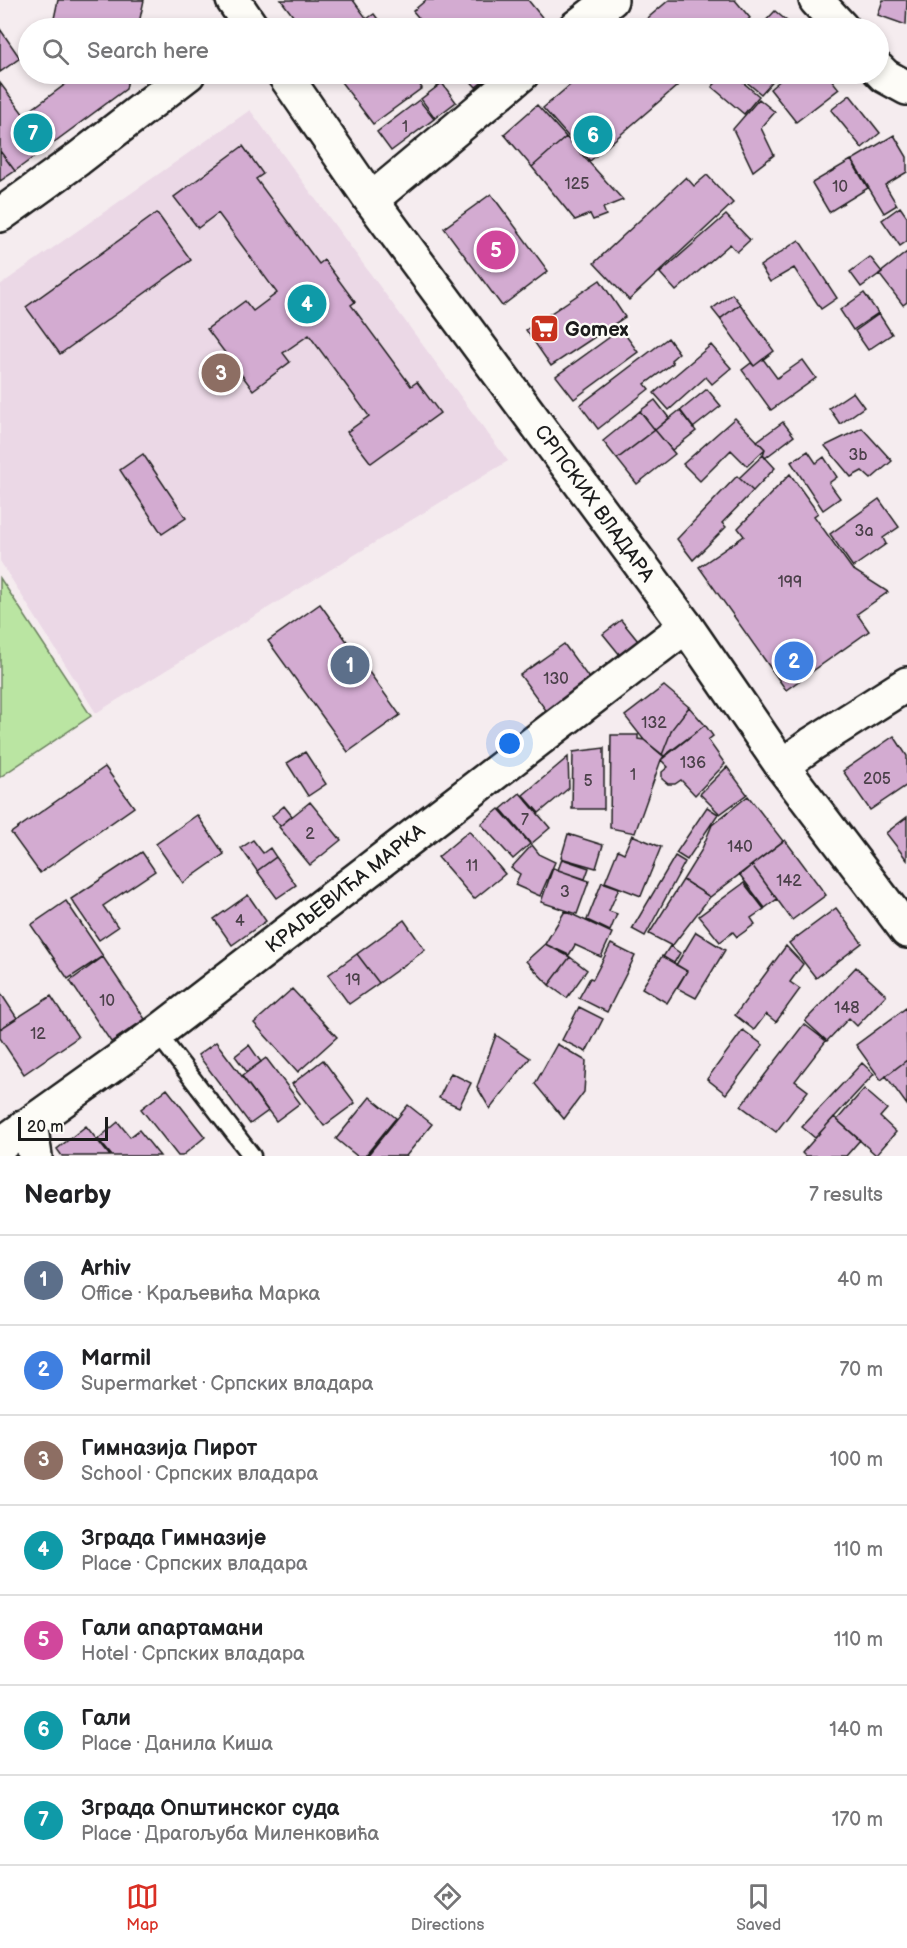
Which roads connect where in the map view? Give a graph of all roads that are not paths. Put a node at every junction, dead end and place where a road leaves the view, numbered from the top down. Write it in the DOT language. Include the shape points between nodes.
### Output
graph roads {
  1 [pos="816,0"];
  2 [pos="833,18"];
  3 [pos="889,78"];
  4 [pos="175,84"];
  5 [pos="291,84"];
  6 [pos="510,84"];
  7 [pos="907,88"];
  8 [pos="371,200"];
  9 [pos="0,215"];
  10 [pos="686,626"];
  11 [pos="907,684"];
  12 [pos="782,766"];
  13 [pos="907,932"];
  14 [pos="157,1033"];
  15 [pos="20,1143"];
  16 [pos="252,1156"];
  1 -- 2 [label="street"];
  3 -- 7 [label="street"];
  4 -- 9 [label="street"];
  5 -- 8 [label="street, СРПСКИХ ВЛАДАРА"];
  6 -- 8 [label="street"];
  8 -- 10 [label="street, СРПСКИХ ВЛАДАРА"];
  10 -- 12 [label="street, СРПСКИХ ВЛАДАРА"];
  10 -- 14 [label="street, КРАЉЕВИЋА МАРКА"];
  11 -- 12 [label="street"];
  12 -- 13 [label="street, СРПСКИХ ВЛАДАРА"];
  14 -- 15 [label="street, КРАЉЕВИЋА МАРКА"];
  14 -- 16 [label="lane"];
}
